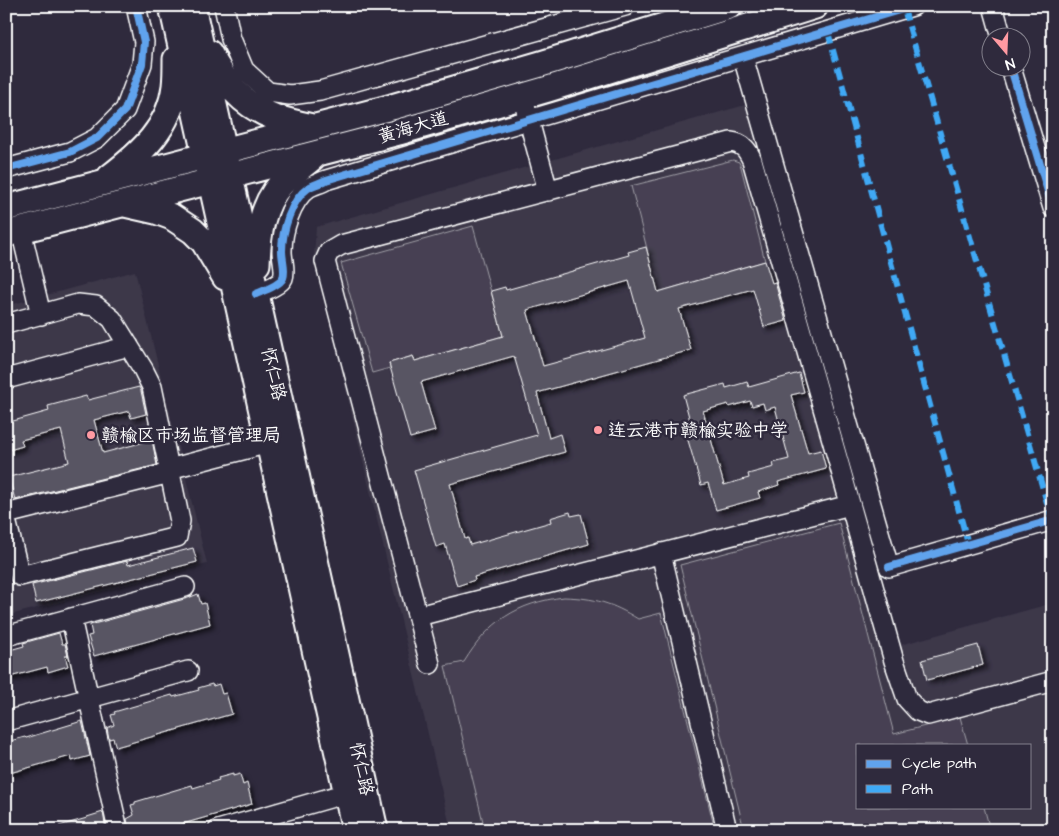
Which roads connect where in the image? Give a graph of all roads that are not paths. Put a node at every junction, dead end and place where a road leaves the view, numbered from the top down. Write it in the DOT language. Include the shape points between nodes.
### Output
graph roads {
  1 [pos="136,6"];
  2 [pos="172,6"];
  3 [pos="224,6"];
  4 [pos="625,6"];
  5 [pos="815,6"];
  6 [pos="913,6"];
  7 [pos="993,6"];
  8 [pos="720,8"];
  9 [pos="189,22"];
  10 [pos="999,28"];
  11 [pos="743,57"];
  12 [pos="1014,78"];
  13 [pos="522,96"];
  14 [pos="529,120"];
  15 [pos="314,128"];
  16 [pos="215,153"];
  17 [pos="319,153"];
  18 [pos="6,169"];
  19 [pos="220,178"];
  20 [pos="102,183"];
  21 [pos="548,190"];
  22 [pos="123,203"];
  23 [pos="6,208"];
  24 [pos="1053,208"];
  25 [pos="14,232"];
  26 [pos="247,297"];
  27 [pos="41,315"];
  28 [pos="6,324"];
  29 [pos="130,346"];
  30 [pos="6,379"];
  31 [pos="269,443"];
  32 [pos="170,471"];
  33 [pos="850,505"];
  34 [pos="6,514"];
  35 [pos="6,520"];
  36 [pos="1053,520"];
  37 [pos="661,553"];
  38 [pos="185,587"];
  39 [pos="418,616"];
  40 [pos="71,618"];
  41 [pos="6,636"];
  42 [pos="430,664"];
  43 [pos="188,671"];
  44 [pos="1053,682"];
  45 [pos="89,698"];
  46 [pos="6,721"];
  47 [pos="347,793"];
  48 [pos="244,826"];
  49 [pos="118,830"];
  50 [pos="218,830"];
  51 [pos="355,830"];
  52 [pos="375,830"];
  53 [pos="727,830"];
  1 -- 18 [label="street" via="144,42 142,64 125,110 97,138 70,152"];
  2 -- 9 [label="main road, 怀仁路"];
  3 -- 4 [label="street" via="231,39 244,70 268,92 290,95 320,90"];
  5 -- 13 [label="main road, 黄海大道"];
  6 -- 11 [label="street"];
  7 -- 10 [label="street"];
  8 -- 15 [label="main road, 黄海大道" via="541,64"];
  9 -- 15 [label="main road" via="230,86 244,100 276,118"];
  9 -- 16 [label="main road, 怀仁路"];
  9 -- 20 [label="main road" via="168,113 139,153"];
  11 -- 14 [label="street"];
  11 -- 36 [label="street" via="889,567"];
  12 -- 24 [label="street"];
  13 -- 14 [label="street"];
  13 -- 17 [label="main road, 黄海大道"];
  14 -- 21 [label="street"];
  14 -- 26 [label="street" via="308,188 294,205 286,225 282,279 278,284"];
  15 -- 16 [label="main road, 黄海大道"];
  16 -- 19 [label="main road, 怀仁路"];
  16 -- 20 [label="main road, 黄海大道"];
  17 -- 19 [label="main road, 黄海大道"];
  17 -- 26 [label="main road" via="281,184 270,200 262,220"];
  19 -- 22 [label="main road, 黄海大道"];
  19 -- 26 [label="main road, 怀仁路"];
  20 -- 23 [label="main road, 黄海大道"];
  21 -- 33 [label="street" via="731,142 747,150"];
  21 -- 39 [label="street" via="341,245 329,252 325,261"];
  22 -- 25 [label="main road, 黄海大道"];
  22 -- 26 [label="main road" via="172,217 193,231 204,242 221,270"];
  25 -- 27 [label="street"];
  26 -- 31 [label="main road, 怀仁路"];
  26 -- 52 [label="main road, 怀仁路"];
  27 -- 28 [label="street"];
  27 -- 29 [label="street" via="78,304 96,306 112,319"];
  29 -- 30 [label="street"];
  29 -- 32 [label="street" via="152,387"];
  31 -- 32 [label="street"];
  31 -- 47 [label="main road, 怀仁路"];
  32 -- 34 [label="street"];
  32 -- 35 [label="street" via="180,521 177,536 20,576"];
  33 -- 37 [label="street"];
  33 -- 44 [label="street" via="894,661 907,699 918,711 928,715"];
  37 -- 39 [label="street"];
  37 -- 53 [label="street"];
  38 -- 40 [label="street"];
  39 -- 42 [label="street"];
  40 -- 41 [label="street"];
  40 -- 45 [label="street"];
  43 -- 45 [label="street"];
  45 -- 46 [label="street"];
  45 -- 49 [label="street"];
  47 -- 48 [label="street"];
  47 -- 51 [label="main road, 怀仁路"];
  48 -- 50 [label="street"];
}
